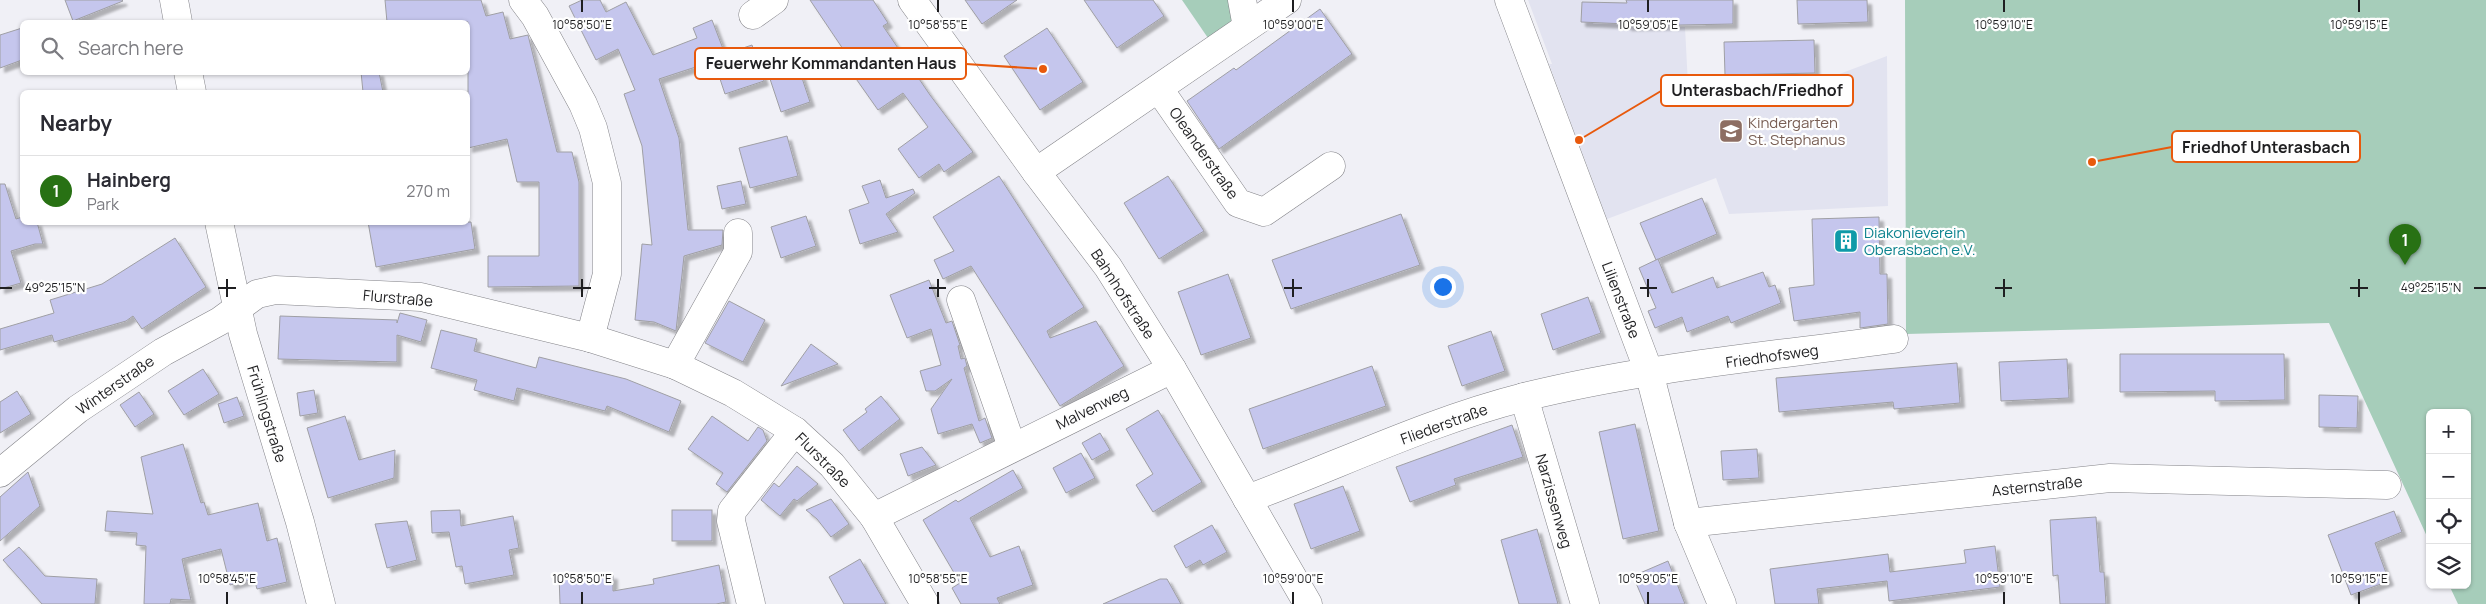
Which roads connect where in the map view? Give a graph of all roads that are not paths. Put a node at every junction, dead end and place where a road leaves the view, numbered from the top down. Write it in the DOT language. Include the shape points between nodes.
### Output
graph roads {
  1 [pos="174,0"];
  2 [pos="523,0"];
  3 [pos="912,0"];
  4 [pos="1242,0"];
  5 [pos="1287,0"];
  6 [pos="1509,0"];
  7 [pos="178,20"];
  8 [pos="1247,27"];
  9 [pos="189,75"];
  10 [pos="1159,89"];
  11 [pos="192,90"];
  12 [pos="1330,166"];
  13 [pos="1036,172"];
  14 [pos="221,225"];
  15 [pos="738,233"];
  16 [pos="960,300"];
  17 [pos="237,307"];
  18 [pos="590,338"];
  19 [pos="1894,339"];
  20 [pos="675,365"];
  21 [pos="1172,369"];
  22 [pos="1649,372"];
  23 [pos="1524,397"];
  24 [pos="795,431"];
  25 [pos="1012,447"];
  26 [pos="0,473"];
  27 [pos="2387,485"];
  28 [pos="1247,499"];
  29 [pos="874,517"];
  30 [pos="1688,523"];
  31 [pos="321,604"];
  32 [pos="750,604"];
  33 [pos="925,604"];
  34 [pos="1308,604"];
  35 [pos="1585,604"];
  36 [pos="1722,604"];
  1 -- 7 [label="street"];
  2 -- 18 [label="street" via="583,104 593,128 607,183 607,274"];
  3 -- 13 [label="street, Bahnhofstraße"];
  4 -- 8 [label="street"];
  5 -- 8 [label="street"];
  6 -- 22 [label="street, Lilienstraße"];
  8 -- 10 [label="street"];
  9 -- 11 [label="street"];
  10 -- 12 [label="street, Oleanderstraße" via="1238,203 1264,212"];
  10 -- 13 [label="street"];
  13 -- 21 [label="street, Bahnhofstraße" via="1108,267"];
  14 -- 17 [label="street, Frühlingstraße"];
  15 -- 20 [label="street" via="738,252"];
  16 -- 25 [label="street"];
  17 -- 18 [label="street, Flurstraße" via="257,294 275,290 421,297"];
  17 -- 26 [label="street, Winterstraße" via="220,321 163,352 78,409"];
  17 -- 31 [label="street, Frühlingstraße"];
  18 -- 20 [label="street, Flurstraße"];
  19 -- 22 [label="street, Friedhofsweg"];
  20 -- 24 [label="street, Flurstraße" via="733,393"];
  21 -- 25 [label="street, Malvenweg"];
  21 -- 28 [label="street, Bahnhofstraße"];
  22 -- 23 [label="street, Fliederstraße"];
  22 -- 30 [label="street, Lilienstraße"];
  23 -- 28 [label="street, Fliederstraße" via="1458,417"];
  23 -- 35 [label="street, Narzissenweg"];
  24 -- 29 [label="street, Flurstraße" via="832,465"];
  24 -- 32 [label="street" via="732,511 730,521"];
  25 -- 29 [label="street, Malvenweg"];
  27 -- 30 [label="street, Asternstraße" via="2110,478"];
  28 -- 34 [label="street, Bahnhofstraße"];
  29 -- 33 [label="street, Flurstraße"];
  30 -- 36 [label="street, Lilienstraße"];
}
